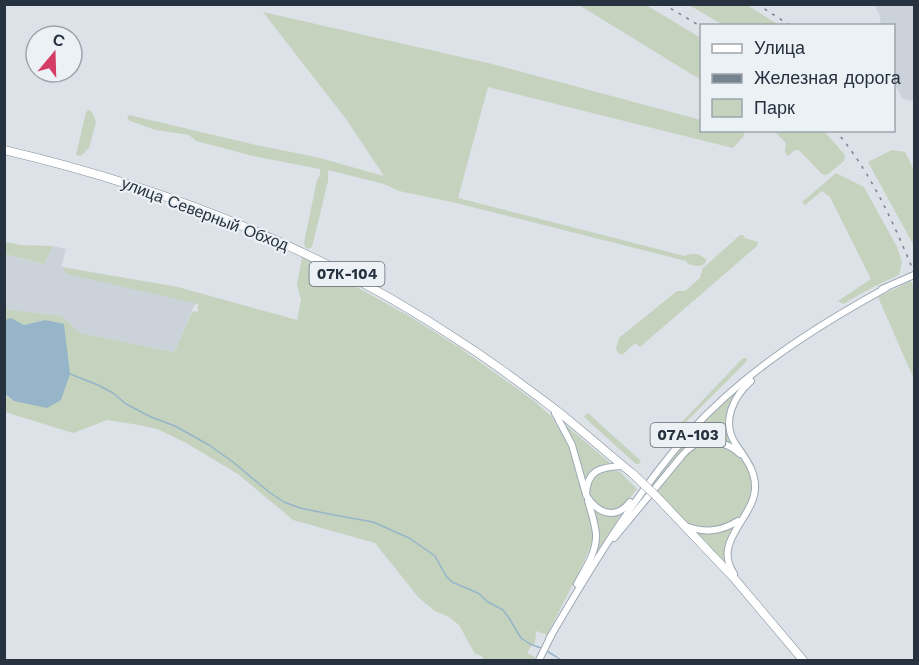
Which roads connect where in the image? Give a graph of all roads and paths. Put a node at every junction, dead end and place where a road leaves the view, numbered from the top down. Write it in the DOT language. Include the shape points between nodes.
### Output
graph roads {
  1 [pos="4,150"];
  2 [pos="915,274"];
  3 [pos="886,288"];
  4 [pos="800,339"];
  5 [pos="561,420"];
  6 [pos="748,463"];
  7 [pos="620,466"];
  8 [pos="638,492"];
  9 [pos="586,495"];
  10 [pos="743,517"];
  11 [pos="682,525"];
  12 [pos="598,557"];
  13 [pos="748,594"];
  14 [pos="566,605"];
  15 [pos="549,639"];
  16 [pos="539,660"];
  17 [pos="803,660"];
  1 -- 5 [label="highway, улица Северный Обход / 07К-104" via="129,183 286,244 356,279 464,344 545,403"];
  2 -- 3 [label="main road, 07А-103"];
  3 -- 4 [label="main road, 07А-103"];
  3 -- 8 [label="main road, 07А-103" via="829,317 750,373 690,430"];
  4 -- 6 [label="main road" via="749,382 732,406 731,436"];
  4 -- 12 [label="main road, 07А-103" via="758,370 690,432 641,492"];
  5 -- 7 [label="highway, 07К-104"];
  5 -- 9 [label="main road"];
  6 -- 10 [label="main road" via="755,489"];
  6 -- 12 [label="main road" via="738,451 724,444 697,443 689,448"];
  7 -- 9 [label="main road" via="602,468 592,475"];
  7 -- 11 [label="highway, 07К-104, bridge"];
  8 -- 9 [label="main road" via="626,507 612,513 598,509"];
  8 -- 14 [label="main road, 07А-103"];
  9 -- 14 [label="main road" via="596,533 594,548"];
  10 -- 11 [label="main road" via="717,530 702,531"];
  10 -- 13 [label="main road" via="731,536 728,557 731,571"];
  11 -- 13 [label="highway, 07К-104"];
  12 -- 15 [label="main road, 07А-103"];
  13 -- 17 [label="highway, 07К-104"];
  14 -- 15 [label="main road, 07А-103"];
  15 -- 16 [label="main road, 07А-103"];
}
